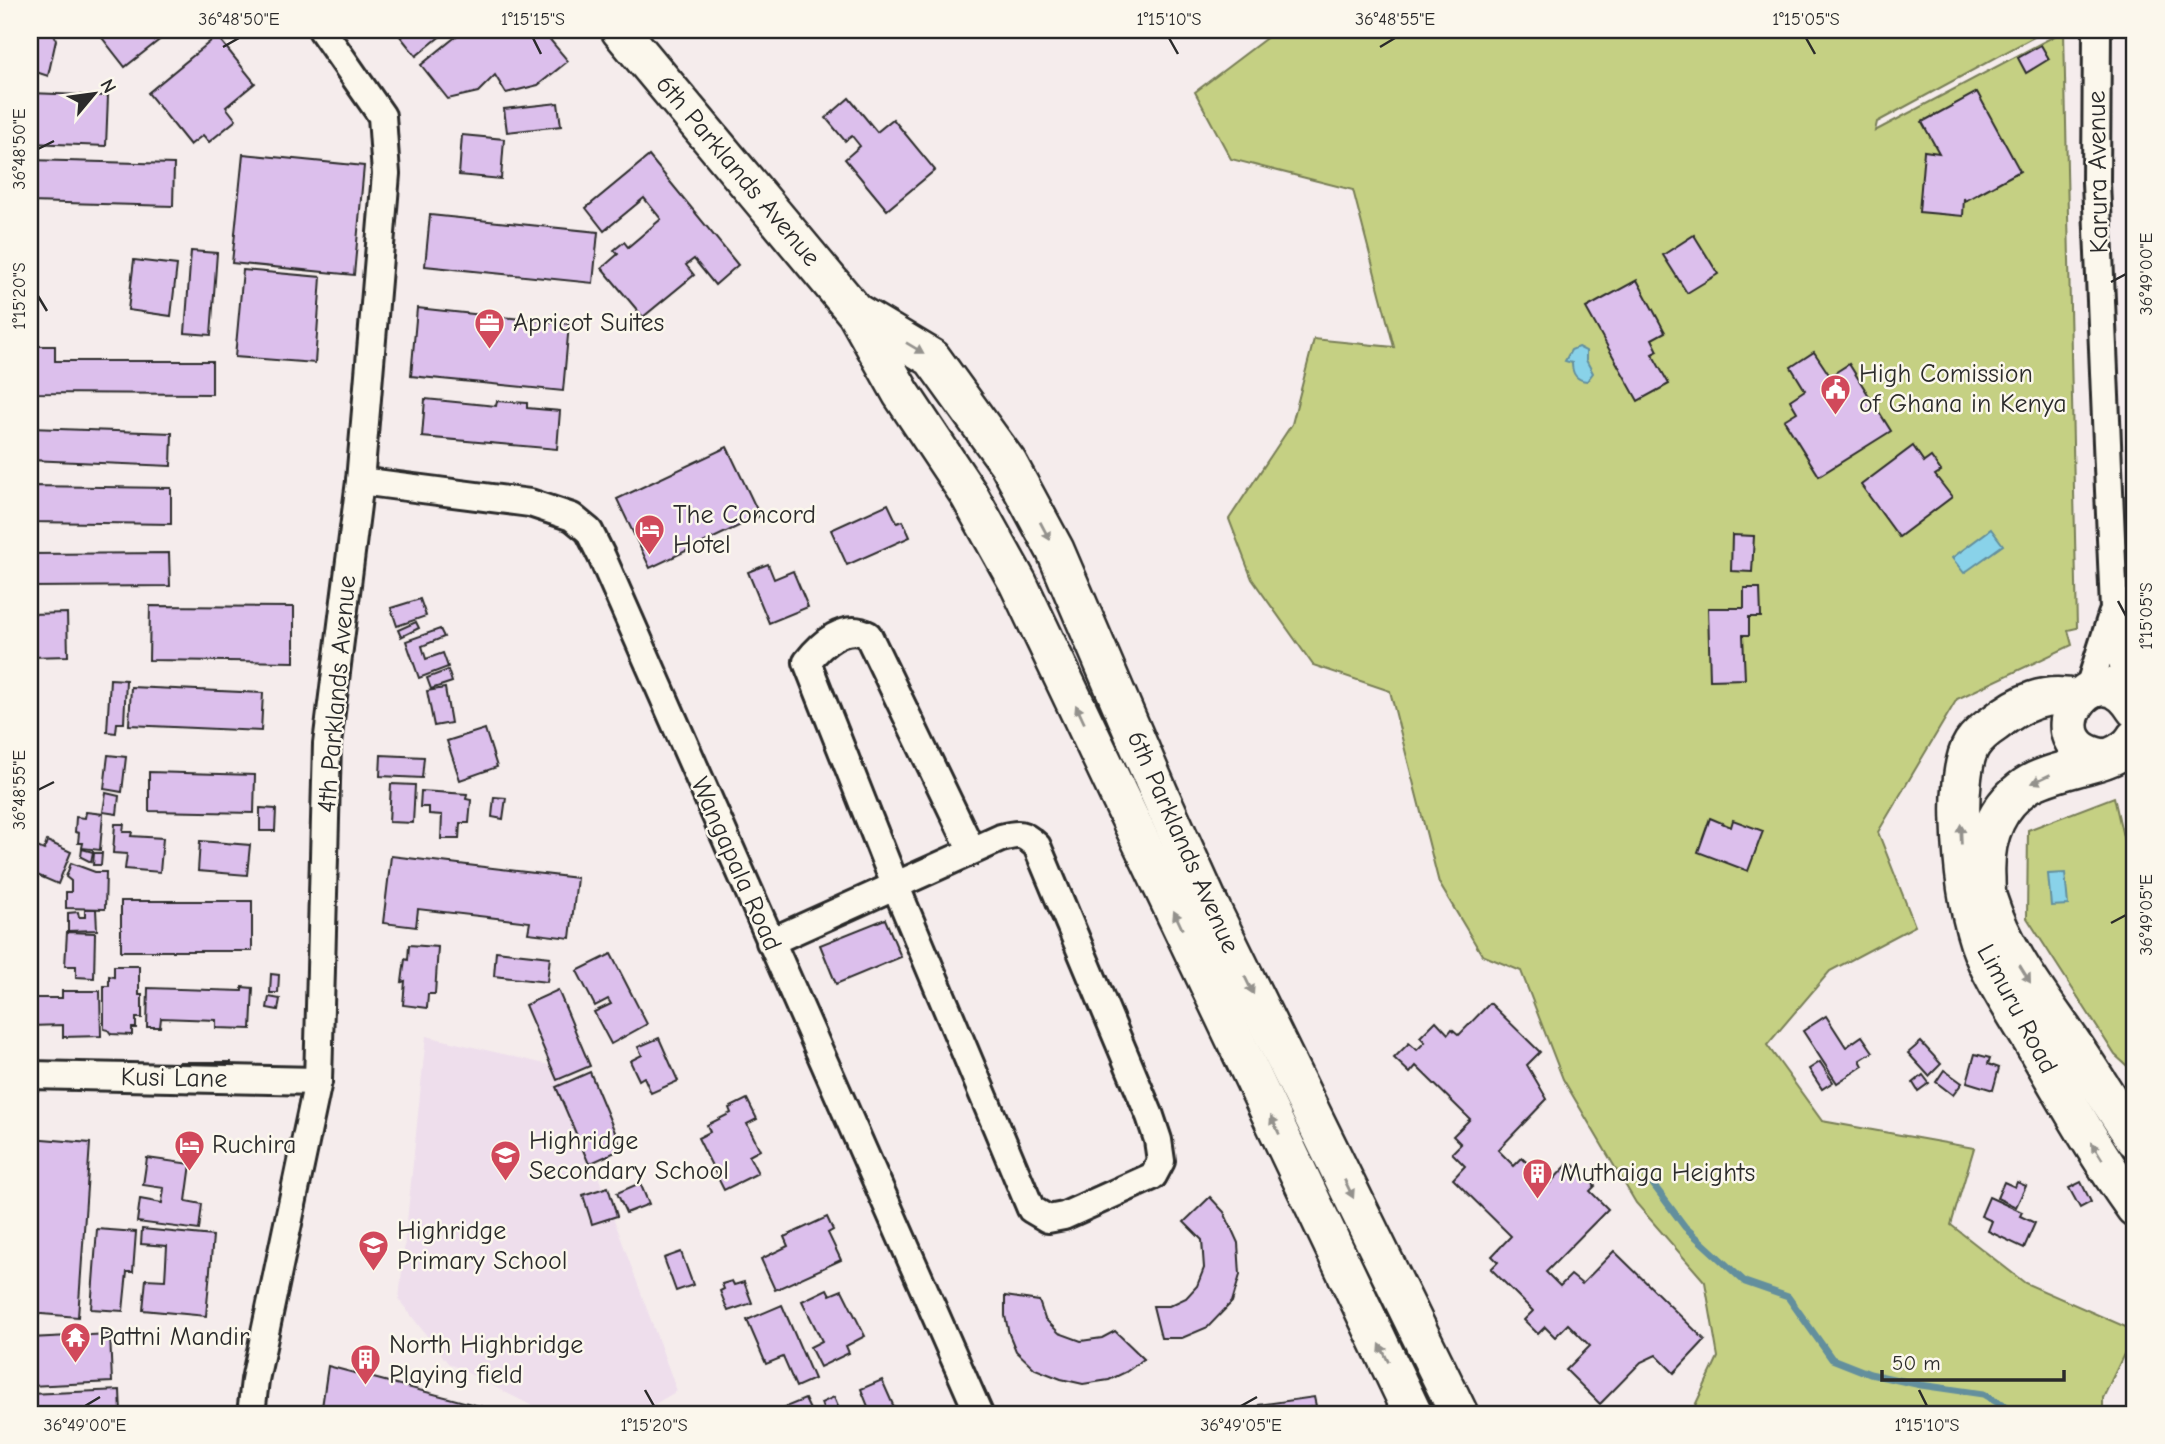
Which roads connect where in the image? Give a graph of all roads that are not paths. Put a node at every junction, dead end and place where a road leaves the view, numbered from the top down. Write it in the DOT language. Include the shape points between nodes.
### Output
graph roads {
  1 [pos="323,30"];
  2 [pos="620,30"];
  3 [pos="2097,30"];
  4 [pos="856,313"];
  5 [pos="360,481"];
  6 [pos="2114,609"];
  7 [pos="2083,695"];
  8 [pos="2132,704"];
  9 [pos="2123,754"];
  10 [pos="972,851"];
  11 [pos="896,887"];
  12 [pos="770,942"];
  13 [pos="30,1075"];
  14 [pos="318,1081"];
  15 [pos="2135,1139"];
  16 [pos="2135,1208"];
  17 [pos="251,1414"];
  18 [pos="979,1414"];
  19 [pos="1413,1414"];
  20 [pos="1459,1414"];
  1 -- 5 [label="street, 4th Parklands Avenue" via="382,116 386,174"];
  2 -- 4 [label="street, 6th Parklands Avenue"];
  3 -- 6 [label="street, Karura Avenue" via="2096,182"];
  19 -- 4 [label="street, 6th Parklands Avenue, one-way" via="1018,583"];
  4 -- 20 [label="street, 6th Parklands Avenue, one-way" via="932,358 1014,474 1055,550 1193,869"];
  5 -- 12 [label="street, Wangapala Road" via="530,503 572,517 589,531"];
  5 -- 14 [label="street, 4th Parklands Avenue" via="327,744"];
  6 -- 7 [label="street, Karura Avenue"];
  6 -- 8 [label="street, Karura Avenue"];
  7 -- 8 [label="street, Limuru Road" via="2109,688"];
  7 -- 9 [label="street" via="2068,721 2075,743 2094,757"];
  16 -- 7 [label="street, Limuru Road, one-way" via="1997,981 1980,945 1965,882 1960,805 1970,747 1982,731 2013,709 2049,695"];
  9 -- 15 [label="street, one-way" via="2043,776 2025,786 2004,806 1987,838 1985,866 1987,897 2012,953"];
  10 -- 11 [label="street"];
  10 -- 11 [label="street" via="869,635 850,631 838,635 818,647 807,662"];
  10 -- 11 [label="street" via="1017,834 1037,846 1150,1116 1161,1161 1153,1176 1064,1216 1048,1219 1031,1209"];
  11 -- 12 [label="street"];
  12 -- 18 [label="street, Wangapala Road"];
  13 -- 14 [label="street, Kusi Lane"];
  14 -- 17 [label="street, 4th Parklands Avenue"];
}
